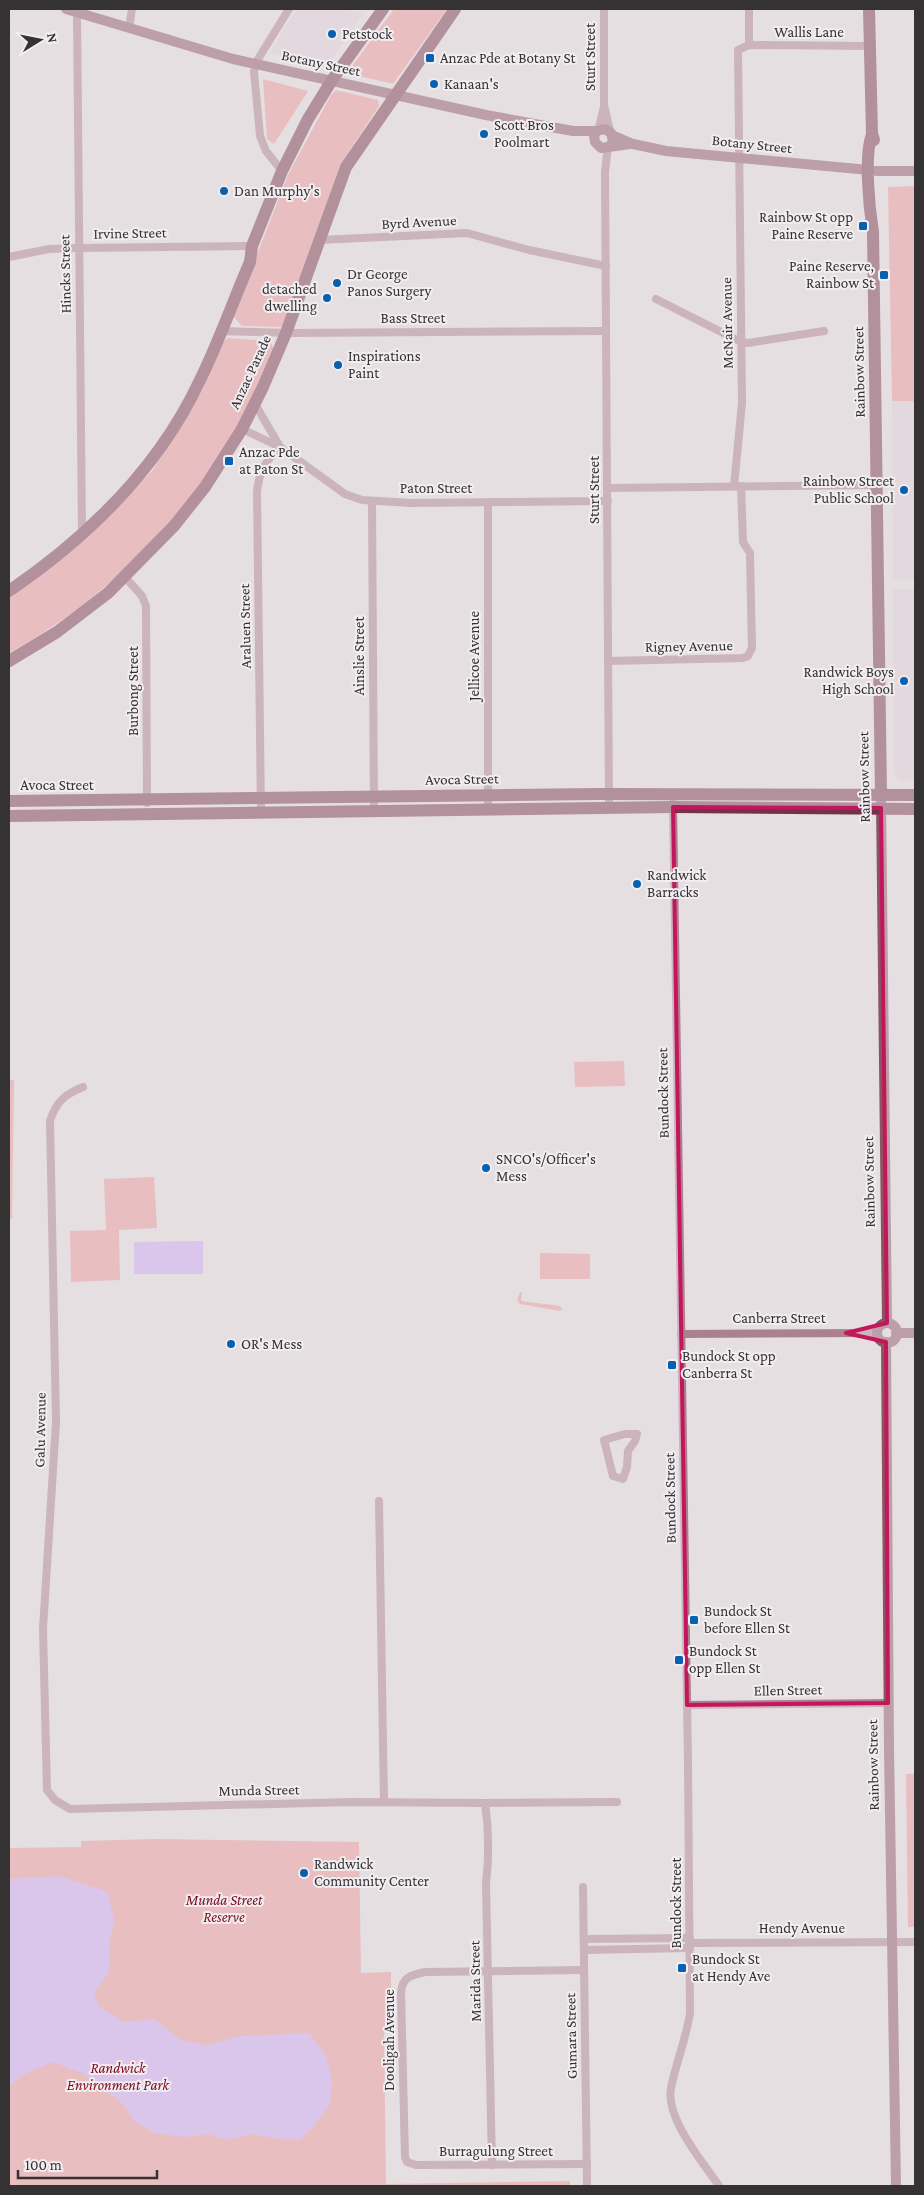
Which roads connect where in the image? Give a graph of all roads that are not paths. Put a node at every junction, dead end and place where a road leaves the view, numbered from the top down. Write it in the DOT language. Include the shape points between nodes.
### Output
graph roads {
  1 [pos="132,9"];
  2 [pos="289,9"];
  3 [pos="383,9"];
  4 [pos="456,9"];
  5 [pos="604,9"];
  6 [pos="749,9"];
  7 [pos="869,9"];
  8 [pos="72,10"];
  9 [pos="129,28"];
  10 [pos="749,45"];
  11 [pos="870,46"];
  12 [pos="255,64"];
  13 [pos="332,80"];
  14 [pos="395,95"];
  15 [pos="604,105"];
  16 [pos="572,131"];
  17 [pos="598,131"];
  18 [pos="611,133"];
  19 [pos="633,144"];
  20 [pos="603,146"];
  21 [pos="738,158"];
  22 [pos="282,171"];
  23 [pos="873,171"];
  24 [pos="915,171"];
  25 [pos="319,240"];
  26 [pos="252,246"];
  27 [pos="78,248"];
  28 [pos="9,257"];
  29 [pos="606,266"];
  30 [pos="656,299"];
  31 [pos="221,331"];
  32 [pos="606,331"];
  33 [pos="824,331"];
  34 [pos="286,333"];
  35 [pos="741,342"];
  36 [pos="255,404"];
  37 [pos="242,428"];
  38 [pos="280,447"];
  39 [pos="738,486"];
  40 [pos="877,486"];
  41 [pos="608,488"];
  42 [pos="372,501"];
  43 [pos="608,501"];
  44 [pos="488,502"];
  45 [pos="82,535"];
  46 [pos="125,578"];
  47 [pos="9,591"];
  48 [pos="9,661"];
  49 [pos="608,661"];
  50 [pos="609,794"];
  51 [pos="673,794"];
  52 [pos="881,794"];
  53 [pos="488,795"];
  54 [pos="915,795"];
  55 [pos="374,796"];
  56 [pos="261,798"];
  57 [pos="9,802"];
  58 [pos="147,807"];
  59 [pos="673,807"];
  60 [pos="609,808"];
  61 [pos="881,808"];
  62 [pos="915,809"];
  63 [pos="488,810"];
  64 [pos="374,811"];
  65 [pos="261,813"];
  66 [pos="9,816"];
  67 [pos="83,1087"];
  68 [pos="887,1323"];
  69 [pos="877,1333"];
  70 [pos="896,1333"];
  71 [pos="915,1333"];
  72 [pos="681,1334"];
  73 [pos="886,1342"];
  74 [pos="637,1434"];
  75 [pos="379,1502"];
  76 [pos="888,1703"];
  77 [pos="687,1705"];
  78 [pos="47,1790"];
  79 [pos="384,1802"];
  80 [pos="617,1802"];
  81 [pos="482,1803"];
  82 [pos="583,1887"];
  83 [pos="584,1939"];
  84 [pos="892,1942"];
  85 [pos="915,1942"];
  86 [pos="690,1943"];
  87 [pos="584,1950"];
  88 [pos="584,1970"];
  89 [pos="489,1972"];
  90 [pos="406,2162"];
  91 [pos="587,2164"];
  92 [pos="492,2165"];
  93 [pos="587,2185"];
  94 [pos="719,2186"];
  95 [pos="896,2186"];
  1 -- 9 [label="street"];
  2 -- 12 [label="street"];
  3 -- 13 [label="main road"];
  4 -- 14 [label="main road, Anzac Parade"];
  5 -- 15 [label="street, Sturt Street"];
  6 -- 10 [label="street"];
  7 -- 11 [label="main road, Rainbow Street"];
  8 -- 9 [label="street, Botany Street"];
  8 -- 27 [label="street, Hincks Street"];
  9 -- 12 [label="street, Botany Street"];
  10 -- 11 [label="street, Wallis Lane"];
  10 -- 21 [label="street, McNair Avenue" via="738,50"];
  11 -- 23 [label="main road, Rainbow Street" via="872,134 876,144"];
  12 -- 13 [label="street, Botany Street"];
  12 -- 22 [label="street" via="260,136 266,151"];
  13 -- 14 [label="street, Botany Street"];
  13 -- 22 [label="main road"];
  14 -- 16 [label="street, Botany Street"];
  14 -- 25 [label="main road, Anzac Parade" via="346,167"];
  15 -- 17 [label="street, Sturt Street"];
  15 -- 18 [label="street, Sturt Street"];
  16 -- 17 [label="street, Botany Street"];
  16 -- 20 [label="street, Botany Street"];
  17 -- 18 [label="street" via="605,129"];
  17 -- 20 [label="street" via="594,136"];
  18 -- 19 [label="street, Botany Street"];
  18 -- 20 [label="street" via="613,141"];
  19 -- 20 [label="street, Botany Street"];
  19 -- 21 [label="street, Botany Street" via="666,151"];
  20 -- 29 [label="street, Sturt Street"];
  21 -- 23 [label="street, Botany Street"];
  21 -- 35 [label="street, McNair Avenue"];
  22 -- 26 [label="main road"];
  23 -- 24 [label="street, Botany Street"];
  23 -- 40 [label="main road, Rainbow Street" via="870,214 873,232"];
  25 -- 29 [label="street, Byrd Avenue" via="467,233"];
  25 -- 34 [label="main road, Anzac Parade"];
  26 -- 27 [label="street, Irvine Street"];
  26 -- 31 [label="main road" via="250,262"];
  27 -- 28 [label="street, Irvine Street" via="49,249"];
  27 -- 45 [label="street, Hincks Street"];
  29 -- 32 [label="street, Sturt Street"];
  30 -- 35 [label="street"];
  31 -- 34 [label="street, Bass Street"];
  31 -- 45 [label="main road" via="201,380 166,438 125,492"];
  32 -- 34 [label="street, Bass Street"];
  32 -- 41 [label="street, Sturt Street"];
  33 -- 35 [label="street" via="748,344"];
  34 -- 36 [label="main road, Anzac Parade"];
  35 -- 39 [label="street, McNair Avenue"];
  36 -- 37 [label="main road, Anzac Parade"];
  36 -- 38 [label="street, Paton Street"];
  37 -- 38 [label="street, Paton Street"];
  37 -- 46 [label="main road, Anzac Parade" via="190,507"];
  38 -- 42 [label="street, Paton Street" via="345,494"];
  38 -- 56 [label="street, Araluen Street" via="258,475 257,492"];
  39 -- 40 [label="street"];
  39 -- 41 [label="street"];
  39 -- 49 [label="street, Rigney Avenue" via="743,542 750,553 752,648 748,656"];
  40 -- 52 [label="main road, Rainbow Street"];
  41 -- 43 [label="street, Sturt Street"];
  42 -- 44 [label="street, Paton Street"];
  42 -- 55 [label="street, Ainslie Street"];
  43 -- 44 [label="street, Paton Street"];
  43 -- 49 [label="street, Sturt Street"];
  44 -- 53 [label="street, Jellicoe Avenue"];
  45 -- 47 [label="main road"];
  46 -- 48 [label="main road, Anzac Parade" via="74,621"];
  46 -- 58 [label="street, Burbong Street" via="142,596 146,606"];
  49 -- 50 [label="street, Sturt Street"];
  50 -- 51 [label="main road, Avoca Street"];
  50 -- 53 [label="main road, Avoca Street"];
  50 -- 60 [label="street, Sturt Street"];
  51 -- 52 [label="main road, Avoca Street"];
  51 -- 59 [label="street, Bundock Street"];
  52 -- 54 [label="main road, Avoca Street"];
  52 -- 61 [label="street, Rainbow Street"];
  53 -- 55 [label="main road, Avoca Street"];
  53 -- 63 [label="street, Jellicoe Avenue"];
  55 -- 56 [label="main road, Avoca Street"];
  55 -- 64 [label="street, Ainslie Street"];
  56 -- 58 [label="main road, Avoca Street"];
  56 -- 65 [label="street, Araluen Street"];
  57 -- 58 [label="main road, Avoca Street"];
  58 -- 65 [label="main road, Avoca Street"];
  58 -- 66 [label="main road, Avoca Street"];
  59 -- 60 [label="main road, Avoca Street"];
  59 -- 61 [label="main road, Avoca Street"];
  59 -- 72 [label="street, Bundock Street"];
  60 -- 63 [label="main road, Avoca Street"];
  61 -- 62 [label="main road, Avoca Street"];
  61 -- 68 [label="street, Rainbow Street"];
  63 -- 64 [label="main road, Avoca Street"];
  64 -- 65 [label="main road, Avoca Street"];
  67 -- 78 [label="street, Galu Avenue" via="56,1104 50,1121 56,1422 43,1638"];
  68 -- 69 [label="street" via="880,1325"];
  68 -- 70 [label="street" via="894,1326"];
  69 -- 72 [label="street, Canberra Street"];
  69 -- 73 [label="street" via="878,1338"];
  70 -- 71 [label="street"];
  70 -- 73 [label="street" via="892,1341"];
  72 -- 77 [label="street, Bundock Street"];
  73 -- 76 [label="street, Rainbow Street"];
  74 -- 74 [label="street" via="604,1440 612,1476 623,1479 628,1450"];
  75 -- 79 [label="street"];
  76 -- 77 [label="street, Ellen Street"];
  76 -- 84 [label="street, Rainbow Street"];
  77 -- 86 [label="street, Bundock Street"];
  78 -- 79 [label="street, Munda Street" via="54,1800 70,1808"];
  79 -- 81 [label="street, Munda Street"];
  80 -- 81 [label="street, Munda Street"];
  81 -- 89 [label="street, Marida Street" via="487,1817"];
  82 -- 83 [label="street, Gumara Street"];
  83 -- 86 [label="street, Hendy Avenue"];
  83 -- 87 [label="street, Gumara Street"];
  84 -- 85 [label="street, Hendy Avenue"];
  84 -- 86 [label="street, Hendy Avenue"];
  84 -- 95 [label="street, Rainbow Street"];
  86 -- 87 [label="street, Hendy Avenue"];
  86 -- 94 [label="street, Bundock Street" via="690,2013 671,2088 671,2104 683,2131"];
  87 -- 88 [label="street, Gumara Street"];
  88 -- 89 [label="street, Dooligah Avenue"];
  88 -- 91 [label="street, Gumara Street"];
  89 -- 90 [label="street, Dooligah Avenue" via="425,1972 404,1980 400,1993"];
  89 -- 92 [label="street, Marida Street"];
  90 -- 92 [label="street, Burragulung Street" via="416,2165"];
  91 -- 92 [label="street, Burragulung Street"];
  91 -- 93 [label="street, Gumara Street"];
}
